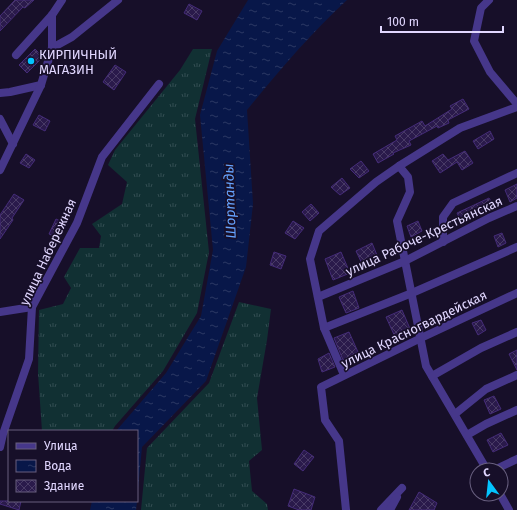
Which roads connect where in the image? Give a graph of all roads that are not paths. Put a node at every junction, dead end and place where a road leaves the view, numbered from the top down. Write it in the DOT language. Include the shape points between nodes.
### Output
graph roads {
  1 [pos="62,0"];
  2 [pos="118,0"];
  3 [pos="489,0"];
  4 [pos="52,15"];
  5 [pos="52,48"];
  6 [pos="16,55"];
  7 [pos="159,84"];
  8 [pos="41,85"];
  9 [pos="0,93"];
  10 [pos="517,104"];
  11 [pos="517,108"];
  12 [pos="0,119"];
  13 [pos="13,144"];
  14 [pos="399,166"];
  15 [pos="0,170"];
  16 [pos="517,173"];
  17 [pos="517,206"];
  18 [pos="443,242"];
  19 [pos="517,247"];
  20 [pos="405,261"];
  21 [pos="412,293"];
  22 [pos="517,293"];
  23 [pos="318,298"];
  24 [pos="32,308"];
  25 [pos="0,312"];
  26 [pos="324,328"];
  27 [pos="517,332"];
  28 [pos="421,338"];
  29 [pos="344,375"];
  30 [pos="517,375"];
  31 [pos="432,376"];
  32 [pos="517,410"];
  33 [pos="454,414"];
  34 [pos="467,435"];
  35 [pos="0,447"];
  36 [pos="482,462"];
  37 [pos="346,510"];
  38 [pos="381,510"];
  39 [pos="390,510"];
  1 -- 4 [label="street"];
  2 -- 5 [label="street" via="72,37"];
  3 -- 10 [label="street" via="481,8 474,42 490,72"];
  4 -- 5 [label="street"];
  4 -- 6 [label="street"];
  5 -- 8 [label="street"];
  7 -- 24 [label="street, улица Набережная" via="102,157 77,223"];
  8 -- 9 [label="street"];
  8 -- 13 [label="street"];
  11 -- 14 [label="street" via="460,128"];
  12 -- 13 [label="street"];
  13 -- 15 [label="street"];
  14 -- 20 [label="street" via="408,177 410,192 397,221"];
  14 -- 23 [label="street" via="376,182 319,231 310,260"];
  16 -- 18 [label="street" via="453,203 443,217"];
  17 -- 18 [label="street, улица Рабоче-Крестьянская"];
  18 -- 20 [label="street, улица Рабоче-Крестьянская"];
  19 -- 21 [label="street"];
  20 -- 21 [label="street"];
  20 -- 23 [label="street, улица Рабоче-Крестьянская"];
  21 -- 26 [label="street"];
  21 -- 28 [label="street"];
  22 -- 28 [label="street, улица Красногвардейская"];
  23 -- 26 [label="street"];
  24 -- 25 [label="street, улица Набережная"];
  24 -- 35 [label="street, улица Набережная" via="29,359"];
  26 -- 29 [label="street"];
  27 -- 31 [label="street" via="481,348"];
  28 -- 29 [label="street, улица Красногвардейская"];
  28 -- 31 [label="street" via="426,366"];
  29 -- 37 [label="street, улица Красногвардейская" via="321,387 325,420 339,441"];
  30 -- 33 [label="street" via="486,389"];
  31 -- 33 [label="street"];
  32 -- 34 [label="street"];
  33 -- 34 [label="street"];
  34 -- 36 [label="street"];
  38 -- 39 [label="street" via="402,488"];
}
